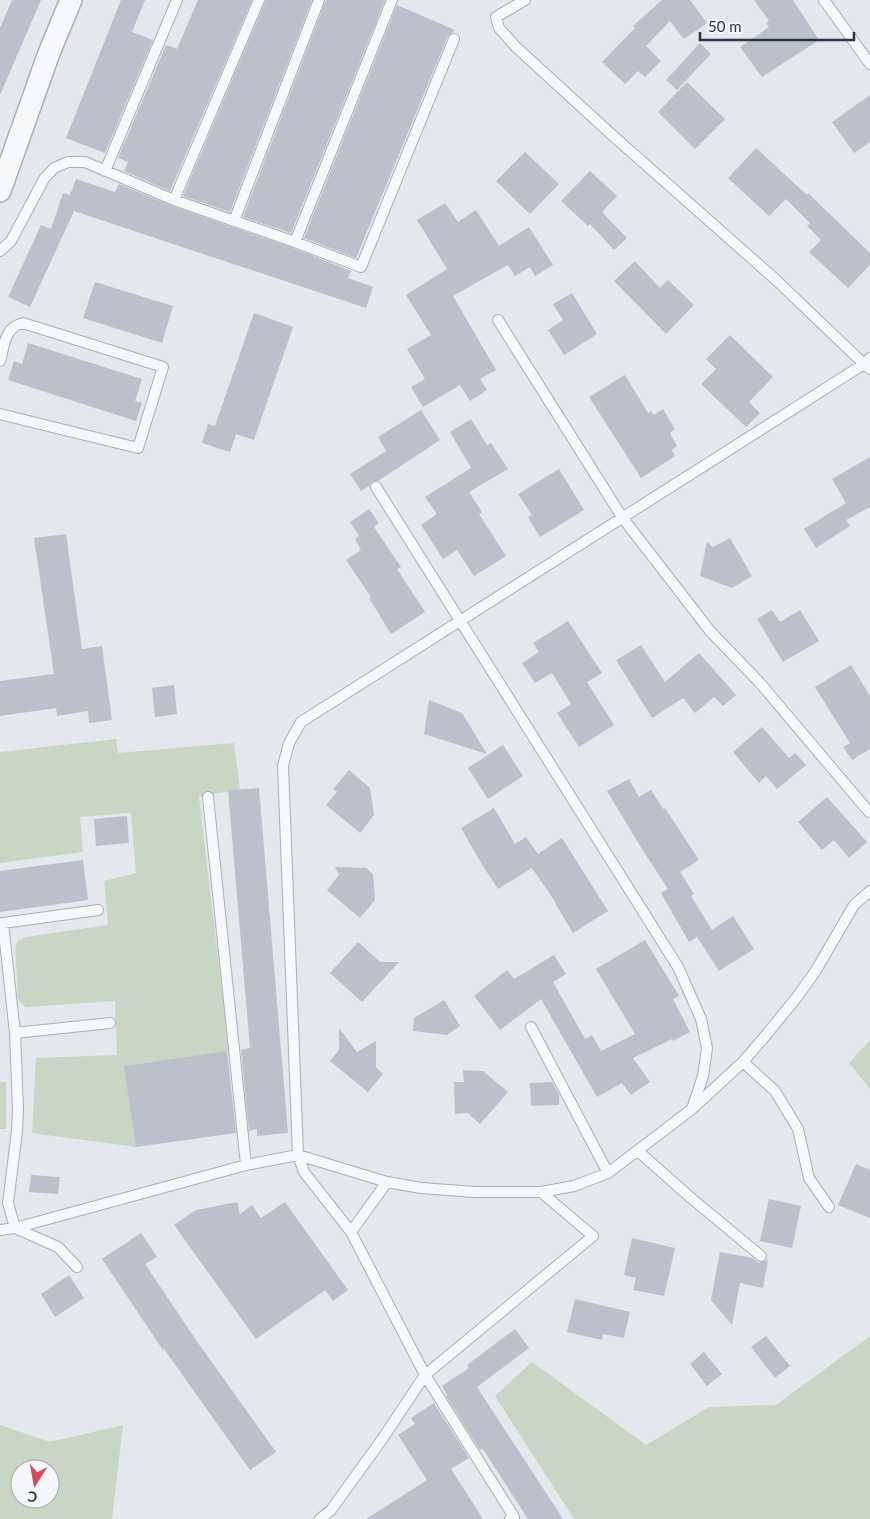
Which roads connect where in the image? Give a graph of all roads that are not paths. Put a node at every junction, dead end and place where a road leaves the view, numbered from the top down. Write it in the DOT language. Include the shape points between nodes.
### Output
graph roads {
  1 [pos="71,0"];
  2 [pos="176,0"];
  3 [pos="259,0"];
  4 [pos="319,0"];
  5 [pos="392,0"];
  6 [pos="525,0"];
  7 [pos="824,0"];
  8 [pos="454,39"];
  9 [pos="870,64"];
  10 [pos="105,171"];
  11 [pos="0,191"];
  12 [pos="174,200"];
  13 [pos="234,221"];
  14 [pos="295,242"];
  15 [pos="0,252"];
  16 [pos="498,320"];
  17 [pos="0,362"];
  18 [pos="868,364"];
  19 [pos="0,414"];
  20 [pos="376,487"];
  21 [pos="622,517"];
  22 [pos="460,621"];
  23 [pos="208,797"];
  24 [pos="870,812"];
  25 [pos="870,891"];
  26 [pos="98,910"];
  27 [pos="110,1023"];
  28 [pos="531,1027"];
  29 [pos="15,1033"];
  30 [pos="743,1062"];
  31 [pos="692,1108"];
  32 [pos="638,1151"];
  33 [pos="298,1154"];
  34 [pos="246,1164"];
  35 [pos="608,1173"];
  36 [pos="387,1182"];
  37 [pos="541,1192"];
  38 [pos="829,1207"];
  39 [pos="15,1228"];
  40 [pos="0,1230"];
  41 [pos="351,1232"];
  42 [pos="761,1256"];
  43 [pos="77,1267"];
  44 [pos="425,1375"];
  45 [pos="320,1519"];
  46 [pos="510,1519"];
  1 -- 11 [label="street"];
  2 -- 10 [label="lane"];
  3 -- 12 [label="lane"];
  4 -- 13 [label="lane"];
  5 -- 14 [label="lane"];
  6 -- 18 [label="lane" via="496,16 500,28 516,47"];
  7 -- 9 [label="lane"];
  8 -- 14 [label="lane" via="361,267"];
  10 -- 12 [label="lane"];
  10 -- 15 [label="lane" via="85,162 68,162 54,168 44,179 11,241"];
  12 -- 13 [label="lane"];
  13 -- 14 [label="lane"];
  16 -- 21 [label="lane"];
  17 -- 19 [label="lane" via="8,333 14,325 23,322 163,368 138,448"];
  18 -- 21 [label="lane"];
  20 -- 22 [label="lane"];
  21 -- 22 [label="lane"];
  21 -- 24 [label="lane" via="710,631 760,683"];
  22 -- 31 [label="lane" via="678,967 702,1019 707,1048 703,1076"];
  22 -- 33 [label="lane" via="301,722 289,743 283,766"];
  23 -- 34 [label="lane"];
  25 -- 30 [label="lane" via="854,905 815,972"];
  26 -- 29 [label="lane" via="2,923"];
  27 -- 29 [label="lane"];
  28 -- 35 [label="lane"];
  29 -- 39 [label="lane" via="18,1124 8,1203"];
  30 -- 31 [label="lane"];
  30 -- 38 [label="lane" via="775,1091 798,1129 810,1178"];
  31 -- 32 [label="lane"];
  32 -- 35 [label="lane"];
  32 -- 42 [label="lane"];
  33 -- 34 [label="lane"];
  33 -- 36 [label="lane"];
  33 -- 41 [label="lane" via="304,1172"];
  34 -- 39 [label="lane"];
  35 -- 37 [label="lane" via="574,1186"];
  36 -- 37 [label="lane" via="475,1192"];
  36 -- 41 [label="lane"];
  37 -- 44 [label="lane" via="593,1236"];
  39 -- 40 [label="lane"];
  39 -- 43 [label="lane" via="58,1247"];
  41 -- 44 [label="lane"];
  44 -- 45 [label="lane" via="331,1510"];
  44 -- 46 [label="lane" via="514,1517"];
}
